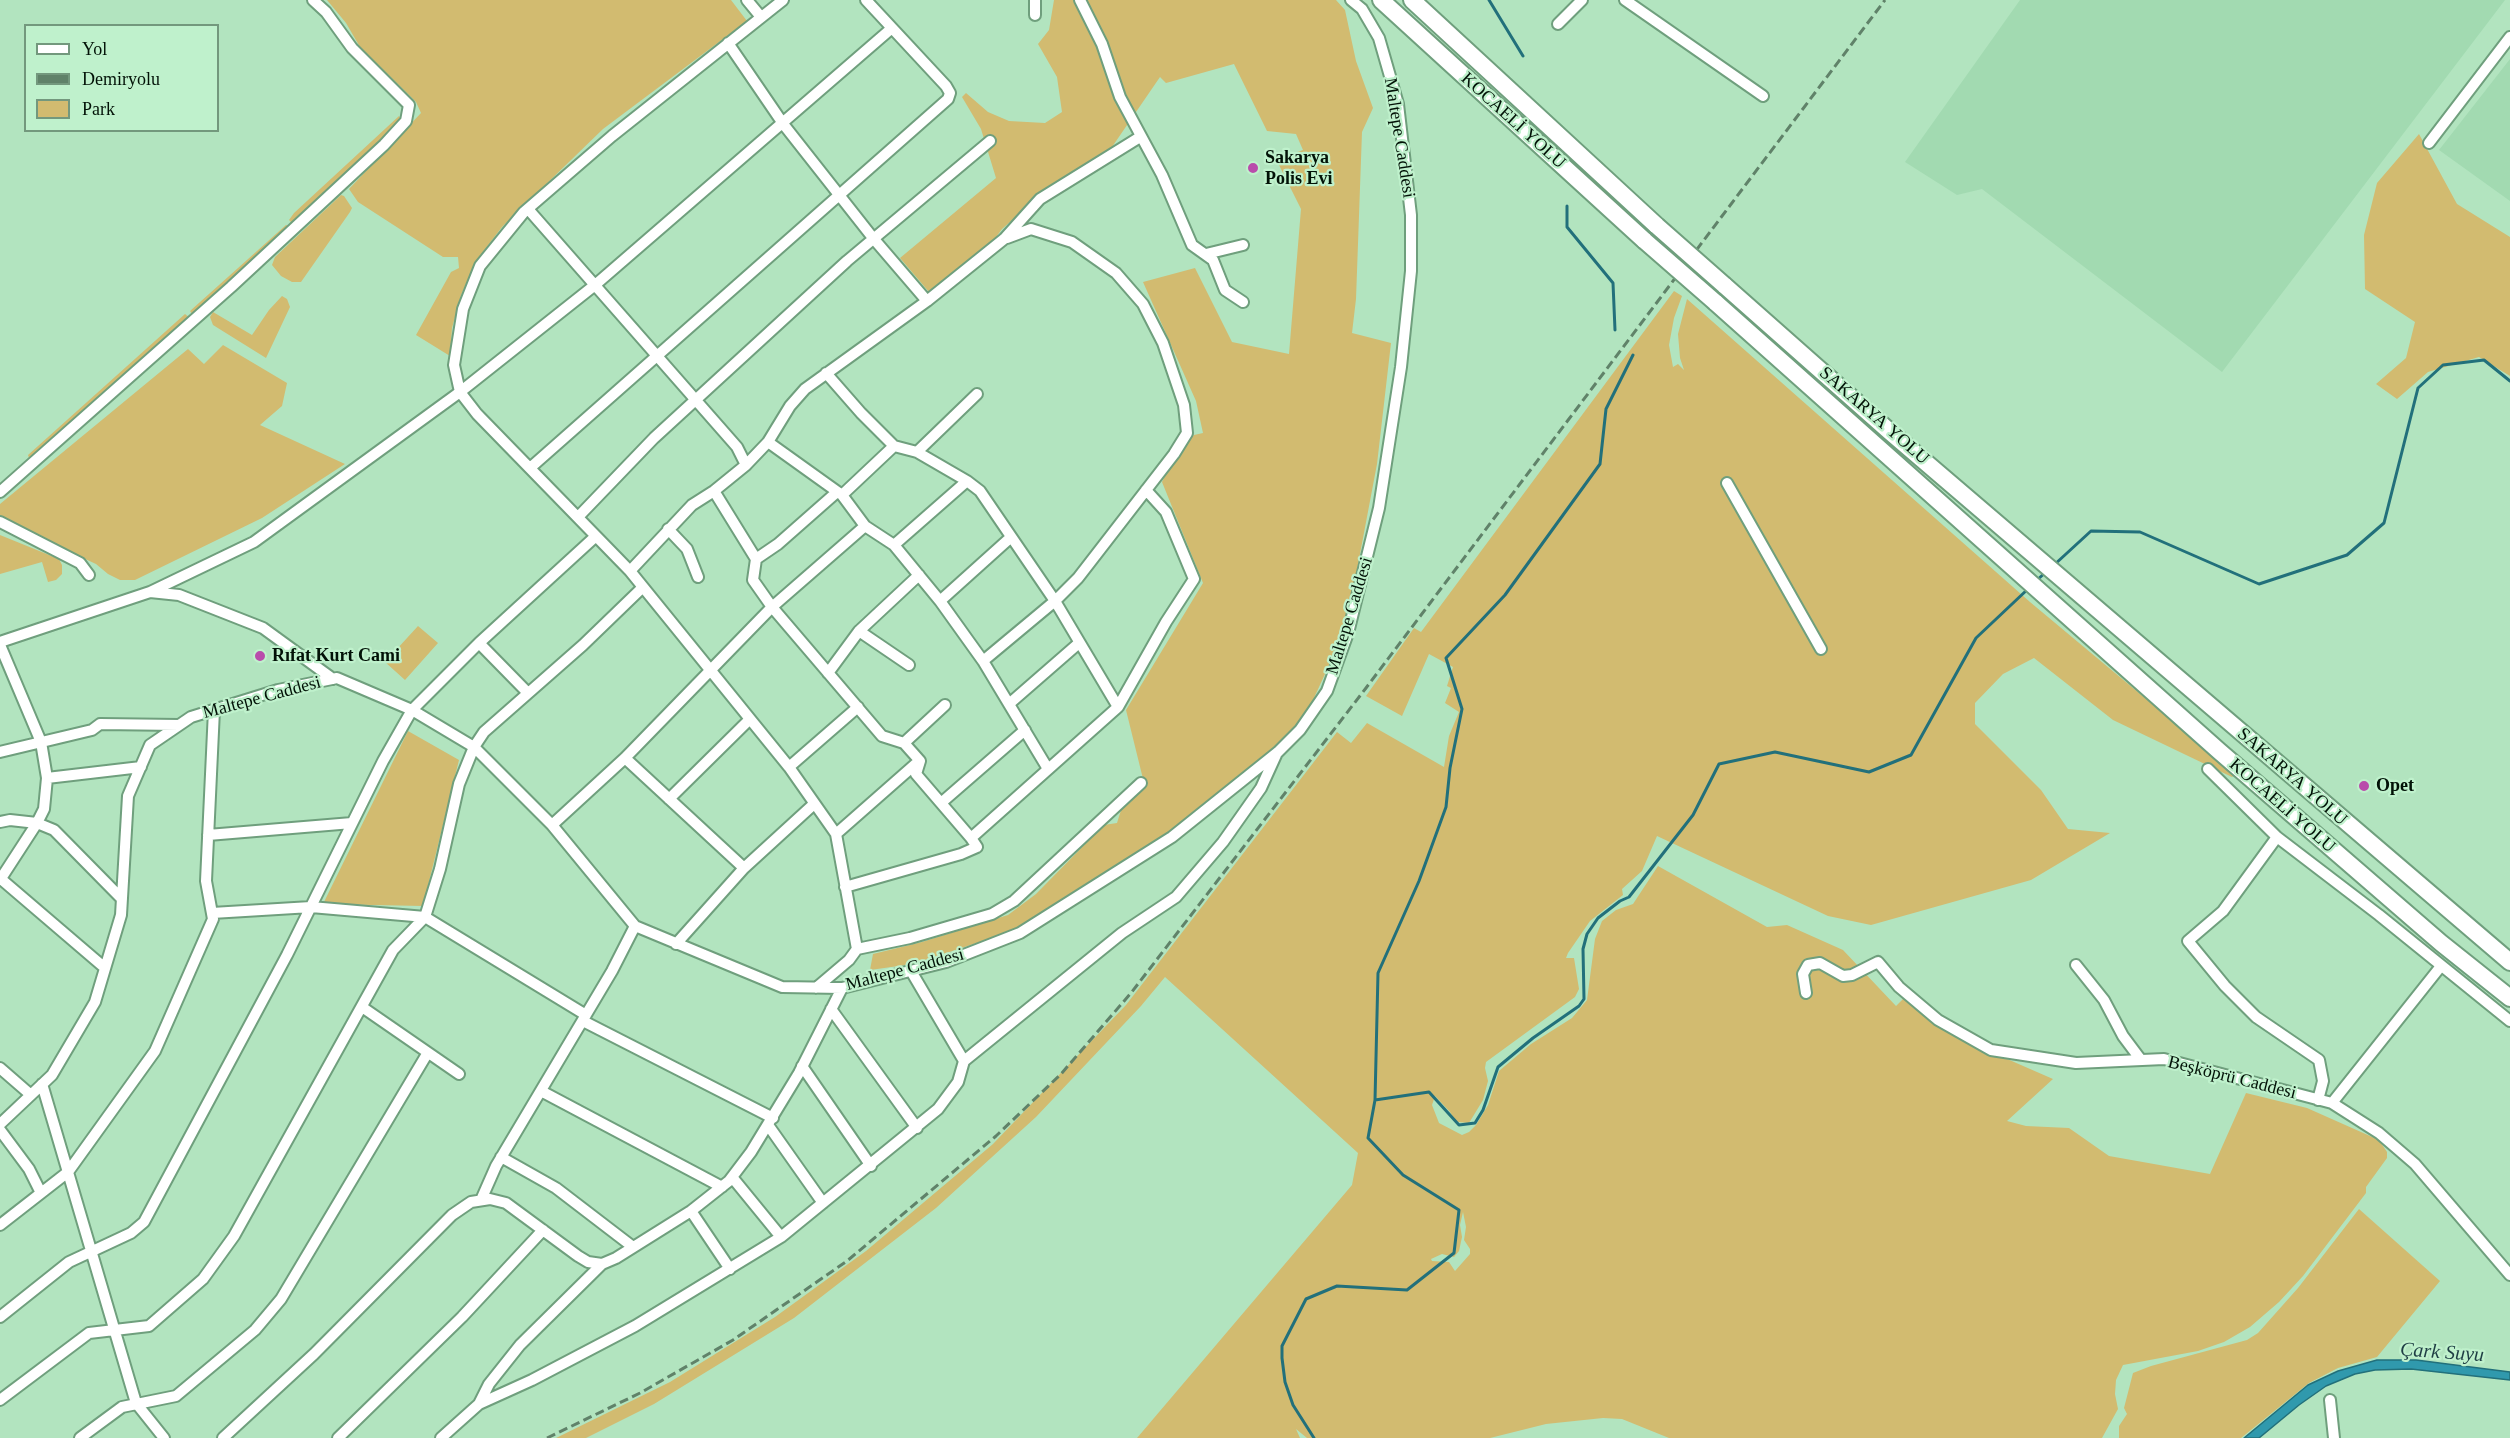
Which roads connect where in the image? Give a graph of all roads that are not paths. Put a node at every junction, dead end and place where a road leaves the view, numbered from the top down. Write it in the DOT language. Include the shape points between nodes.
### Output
graph roads {
  1 [pos="313,0"];
  2 [pos="747,0"];
  3 [pos="783,0"];
  4 [pos="866,0"];
  5 [pos="1035,0"];
  6 [pos="1080,0"];
  7 [pos="1351,0"];
  8 [pos="1381,0"];
  9 [pos="1412,0"];
  10 [pos="1582,0"];
  11 [pos="1625,0"];
  12 [pos="1035,15"];
  13 [pos="761,17"];
  14 [pos="1558,24"];
  15 [pos="892,28"];
  16 [pos="2510,36"];
  17 [pos="728,43"];
  18 [pos="1762,96"];
  19 [pos="784,124"];
  20 [pos="1140,137"];
  21 [pos="990,141"];
  22 [pos="2429,143"];
  23 [pos="838,195"];
  24 [pos="528,209"];
  25 [pos="873,238"];
  26 [pos="1004,239"];
  27 [pos="1243,244"];
  28 [pos="1206,254"];
  29 [pos="595,285"];
  30 [pos="927,301"];
  31 [pos="1243,302"];
  32 [pos="658,355"];
  33 [pos="826,373"];
  34 [pos="460,392"];
  35 [pos="977,394"];
  36 [pos="695,400"];
  37 [pos="768,442"];
  38 [pos="894,446"];
  39 [pos="917,452"];
  40 [pos="746,465"];
  41 [pos="530,468"];
  42 [pos="967,481"];
  43 [pos="1727,483"];
  44 [pos="1146,490"];
  45 [pos="714,491"];
  46 [pos="0,492"];
  47 [pos="840,493"];
  48 [pos="579,516"];
  49 [pos="0,522"];
  50 [pos="865,526"];
  51 [pos="668,529"];
  52 [pos="596,536"];
  53 [pos="1010,538"];
  54 [pos="894,545"];
  55 [pos="756,559"];
  56 [pos="630,571"];
  57 [pos="88,575"];
  58 [pos="919,575"];
  59 [pos="698,577"];
  60 [pos="643,587"];
  61 [pos="150,592"];
  62 [pos="940,601"];
  63 [pos="1055,601"];
  64 [pos="772,607"];
  65 [pos="859,631"];
  66 [pos="1079,643"];
  67 [pos="0,644"];
  68 [pos="479,644"];
  69 [pos="1821,649"];
  70 [pos="983,661"];
  71 [pos="909,665"];
  72 [pos="710,672"];
  73 [pos="828,673"];
  74 [pos="333,679"];
  75 [pos="528,693"];
  76 [pos="1009,704"];
  77 [pos="945,705"];
  78 [pos="858,707"];
  79 [pos="1118,707"];
  80 [pos="214,710"];
  81 [pos="412,710"];
  82 [pos="750,719"];
  83 [pos="179,725"];
  84 [pos="1025,730"];
  85 [pos="41,742"];
  86 [pos="903,743"];
  87 [pos="474,747"];
  88 [pos="0,752"];
  89 [pos="1278,752"];
  90 [pos="625,758"];
  91 [pos="920,760"];
  92 [pos="141,767"];
  93 [pos="789,767"];
  94 [pos="1048,769"];
  95 [pos="2208,769"];
  96 [pos="47,778"];
  97 [pos="1141,783"];
  98 [pos="669,799"];
  99 [pos="941,803"];
  100 [pos="814,804"];
  101 [pos="0,822"];
  102 [pos="38,823"];
  103 [pos="352,823"];
  104 [pos="552,825"];
  105 [pos="836,834"];
  106 [pos="208,835"];
  107 [pos="2277,837"];
  108 [pos="971,838"];
  109 [pos="744,868"];
  110 [pos="1,879"];
  111 [pos="845,887"];
  112 [pos="122,899"];
  113 [pos="310,907"];
  114 [pos="213,914"];
  115 [pos="424,917"];
  116 [pos="635,926"];
  117 [pos="676,944"];
  118 [pos="858,949"];
  119 [pos="2510,962"];
  120 [pos="2076,965"];
  121 [pos="2442,966"];
  122 [pos="105,968"];
  123 [pos="911,970"];
  124 [pos="816,988"];
  125 [pos="842,988"];
  126 [pos="1806,993"];
  127 [pos="2510,998"];
  128 [pos="362,1007"];
  129 [pos="831,1009"];
  130 [pos="584,1018"];
  131 [pos="2510,1021"];
  132 [pos="427,1054"];
  133 [pos="2141,1060"];
  134 [pos="964,1061"];
  135 [pos="802,1066"];
  136 [pos="0,1068"];
  137 [pos="459,1074"];
  138 [pos="42,1084"];
  139 [pos="541,1091"];
  140 [pos="31,1095"];
  141 [pos="2318,1100"];
  142 [pos="2332,1103"];
  143 [pos="771,1121"];
  144 [pos="0,1124"];
  145 [pos="917,1128"];
  146 [pos="0,1130"];
  147 [pos="501,1157"];
  148 [pos="871,1166"];
  149 [pos="68,1172"];
  150 [pos="732,1177"];
  151 [pos="722,1187"];
  152 [pos="42,1193"];
  153 [pos="481,1200"];
  154 [pos="823,1203"];
  155 [pos="691,1211"];
  156 [pos="0,1225"];
  157 [pos="543,1230"];
  158 [pos="781,1237"];
  159 [pos="633,1247"];
  160 [pos="92,1250"];
  161 [pos="602,1264"];
  162 [pos="729,1269"];
  163 [pos="2510,1275"];
  164 [pos="0,1317"];
  165 [pos="114,1330"];
  166 [pos="0,1400"];
  167 [pos="2330,1400"];
  168 [pos="136,1403"];
  169 [pos="479,1404"];
  170 [pos="80,1438"];
  171 [pos="164,1438"];
  172 [pos="223,1438"];
  173 [pos="338,1438"];
  174 [pos="441,1438"];
  175 [pos="2334,1438"];
  1 -- 46 [label="street" via="352,48 409,105 405,121 231,288"];
  2 -- 13 [label="street"];
  3 -- 13 [label="street"];
  4 -- 15 [label="street"];
  5 -- 12 [label="street"];
  6 -- 20 [label="street"];
  7 -- 89 [label="street, Maltepe Caddesi" via="1362,9 1379,38 1398,104 1411,215 1411,271 1379,508 1348,633 1327,691 1300,730"];
  8 -- 127 [label="highway, KOCAELİ YOLU, bridge" via="2058,609 2441,943"];
  9 -- 119 [label="highway, SAKARYA YOLU, bridge" via="1657,226 1889,431"];
  10 -- 14 [label="street"];
  11 -- 18 [label="street"];
  13 -- 17 [label="street"];
  15 -- 19 [label="street"];
  15 -- 23 [label="street" via="950,93 948,99"];
  16 -- 22 [label="street"];
  17 -- 19 [label="street"];
  17 -- 24 [label="street"];
  19 -- 23 [label="street"];
  19 -- 29 [label="street"];
  20 -- 26 [label="street" via="1040,199"];
  20 -- 28 [label="street" via="1162,175 1192,245"];
  21 -- 25 [label="street"];
  23 -- 25 [label="street"];
  23 -- 32 [label="street"];
  24 -- 29 [label="street"];
  24 -- 34 [label="street" via="480,266 463,309 454,365"];
  25 -- 30 [label="street"];
  25 -- 36 [label="street"];
  26 -- 30 [label="street"];
  26 -- 44 [label="street" via="1031,230 1072,242 1116,273 1143,304 1163,343 1181,395 1186,433"];
  27 -- 28 [label="street"];
  28 -- 31 [label="street" via="1213,260 1225,290"];
  29 -- 32 [label="street"];
  29 -- 34 [label="street"];
  30 -- 33 [label="street"];
  32 -- 36 [label="street"];
  32 -- 41 [label="street"];
  33 -- 37 [label="street" via="790,406"];
  33 -- 38 [label="street"];
  34 -- 41 [label="street"];
  34 -- 61 [label="street" via="254,543"];
  35 -- 39 [label="street"];
  36 -- 40 [label="street" via="737,447"];
  36 -- 48 [label="street"];
  37 -- 40 [label="street"];
  37 -- 47 [label="street"];
  38 -- 39 [label="street"];
  38 -- 47 [label="street"];
  39 -- 42 [label="street"];
  40 -- 45 [label="street"];
  41 -- 48 [label="street"];
  42 -- 53 [label="street" via="980,491"];
  42 -- 54 [label="street"];
  43 -- 69 [label="street"];
  44 -- 63 [label="street" via="1078,578"];
  44 -- 79 [label="street" via="1166,512 1194,579"];
  45 -- 51 [label="street" via="692,505"];
  45 -- 55 [label="street"];
  47 -- 50 [label="street"];
  47 -- 55 [label="street"];
  48 -- 52 [label="street"];
  49 -- 57 [label="street" via="80,563"];
  50 -- 54 [label="street"];
  50 -- 64 [label="street"];
  51 -- 56 [label="street"];
  51 -- 59 [label="street" via="687,549"];
  52 -- 56 [label="street"];
  52 -- 68 [label="street"];
  53 -- 62 [label="street"];
  53 -- 63 [label="street"];
  54 -- 58 [label="street"];
  55 -- 64 [label="street" via="753,580"];
  56 -- 60 [label="street"];
  58 -- 62 [label="street"];
  58 -- 65 [label="street"];
  60 -- 72 [label="street"];
  60 -- 75 [label="street"];
  61 -- 67 [label="street"];
  61 -- 74 [label="street" via="179,595 263,628"];
  62 -- 70 [label="street"];
  63 -- 66 [label="street"];
  63 -- 70 [label="street"];
  64 -- 72 [label="street"];
  64 -- 73 [label="street"];
  65 -- 71 [label="street"];
  65 -- 73 [label="street"];
  66 -- 76 [label="street"];
  66 -- 79 [label="street"];
  67 -- 85 [label="street"];
  68 -- 75 [label="street"];
  68 -- 81 [label="street"];
  70 -- 76 [label="street"];
  72 -- 82 [label="street"];
  72 -- 90 [label="street"];
  73 -- 78 [label="street"];
  74 -- 80 [label="street, Maltepe Caddesi" via="278,690"];
  74 -- 81 [label="street, Maltepe Caddesi"];
  75 -- 87 [label="street" via="484,732"];
  76 -- 84 [label="street"];
  77 -- 86 [label="street"];
  78 -- 86 [label="street" via="882,736"];
  78 -- 93 [label="street"];
  79 -- 94 [label="street"];
  80 -- 83 [label="street, Maltepe Caddesi"];
  80 -- 106 [label="street"];
  81 -- 87 [label="street, Maltepe Caddesi"];
  81 -- 103 [label="street"];
  82 -- 93 [label="street"];
  82 -- 98 [label="street"];
  83 -- 85 [label="street" via="100,724 92,730"];
  83 -- 92 [label="street, Maltepe Caddesi" via="150,745"];
  84 -- 94 [label="street"];
  84 -- 99 [label="street"];
  85 -- 88 [label="street"];
  85 -- 96 [label="street"];
  86 -- 91 [label="street"];
  87 -- 104 [label="street, Maltepe Caddesi"];
  87 -- 115 [label="street" via="459,784 440,869"];
  89 -- 123 [label="street, Maltepe Caddesi" via="1172,837 1020,933 946,962"];
  89 -- 134 [label="street" via="1261,788 1176,897 1122,933"];
  90 -- 98 [label="street"];
  90 -- 104 [label="street"];
  91 -- 99 [label="street" via="916,774"];
  91 -- 105 [label="street"];
  92 -- 96 [label="street"];
  92 -- 112 [label="street, Maltepe Caddesi" via="128,796"];
  93 -- 100 [label="street"];
  94 -- 108 [label="street"];
  95 -- 107 [label="street"];
  96 -- 102 [label="street" via="44,809"];
  97 -- 118 [label="street" via="1014,901 992,914"];
  98 -- 109 [label="street"];
  99 -- 108 [label="street"];
  100 -- 105 [label="street"];
  100 -- 109 [label="street"];
  101 -- 102 [label="street"];
  102 -- 110 [label="street"];
  102 -- 112 [label="street" via="54,830"];
  103 -- 106 [label="street"];
  103 -- 113 [label="street"];
  104 -- 116 [label="street, Maltepe Caddesi"];
  105 -- 111 [label="street"];
  106 -- 114 [label="street" via="206,881"];
  107 -- 121 [label="street"];
  107 -- 141 [label="street" via="2223,911 2188,941 2256,1017 2319,1060 2323,1081"];
  108 -- 111 [label="street" via="977,847 961,854"];
  109 -- 117 [label="street"];
  110 -- 122 [label="street"];
  111 -- 118 [label="street"];
  112 -- 122 [label="street, Maltepe Caddesi"];
  113 -- 114 [label="street"];
  113 -- 115 [label="street"];
  113 -- 160 [label="street" via="144,1222 131,1233"];
  114 -- 149 [label="street" via="155,1051"];
  115 -- 128 [label="street" via="393,950"];
  115 -- 130 [label="street"];
  116 -- 117 [label="street, Maltepe Caddesi"];
  116 -- 130 [label="street"];
  117 -- 124 [label="street, Maltepe Caddesi" via="782,987"];
  118 -- 124 [label="street"];
  120 -- 133 [label="street" via="2104,1000"];
  121 -- 131 [label="street"];
  121 -- 142 [label="street"];
  122 -- 138 [label="street, Maltepe Caddesi" via="95,1002 52,1075"];
  123 -- 125 [label="street, Maltepe Caddesi"];
  123 -- 134 [label="street"];
  124 -- 125 [label="street, Maltepe Caddesi"];
  125 -- 129 [label="street"];
  126 -- 133 [label="street, Beşköprü Caddesi" via="1803,974 1808,965 1820,963 1843,976 1878,962 1899,987 1938,1020 1991,1050 2076,1063"];
  128 -- 132 [label="street"];
  128 -- 165 [label="street" via="234,1236 203,1279 149,1326"];
  129 -- 135 [label="street"];
  129 -- 145 [label="street"];
  130 -- 139 [label="street"];
  130 -- 143 [label="street"];
  132 -- 137 [label="street"];
  132 -- 168 [label="street" via="281,1299 255,1330 176,1396"];
  133 -- 141 [label="street, Beşköprü Caddesi" via="2164,1059"];
  134 -- 145 [label="street" via="958,1082 938,1109"];
  135 -- 143 [label="street"];
  135 -- 148 [label="street"];
  136 -- 140 [label="street"];
  138 -- 140 [label="street, Maltepe Caddesi"];
  138 -- 149 [label="street"];
  139 -- 147 [label="street"];
  139 -- 151 [label="street"];
  140 -- 144 [label="street, Maltepe Caddesi"];
  141 -- 142 [label="street, Beşköprü Caddesi"];
  142 -- 163 [label="street, Beşköprü Caddesi" via="2415,1164"];
  143 -- 150 [label="street"];
  143 -- 154 [label="street"];
  145 -- 148 [label="street"];
  146 -- 152 [label="street"];
  147 -- 153 [label="street"];
  147 -- 159 [label="street" via="556,1188"];
  148 -- 154 [label="street"];
  149 -- 152 [label="street"];
  149 -- 160 [label="street"];
  150 -- 151 [label="street"];
  150 -- 158 [label="street"];
  151 -- 155 [label="street"];
  152 -- 156 [label="street"];
  153 -- 157 [label="street" via="506,1203"];
  153 -- 172 [label="street" via="452,1215 314,1354"];
  154 -- 158 [label="street"];
  155 -- 159 [label="street"];
  155 -- 162 [label="street"];
  157 -- 161 [label="street" via="588,1262"];
  157 -- 173 [label="street" via="462,1317"];
  158 -- 162 [label="street"];
  159 -- 161 [label="street"];
  160 -- 164 [label="street" via="69,1262"];
  160 -- 165 [label="street"];
  161 -- 169 [label="street" via="520,1345 489,1384"];
  162 -- 169 [label="street" via="635,1326"];
  165 -- 166 [label="street" via="89,1333"];
  165 -- 168 [label="street"];
  167 -- 175 [label="street"];
  168 -- 170 [label="street" via="122,1407"];
  168 -- 171 [label="street"];
  169 -- 174 [label="street"];
}
